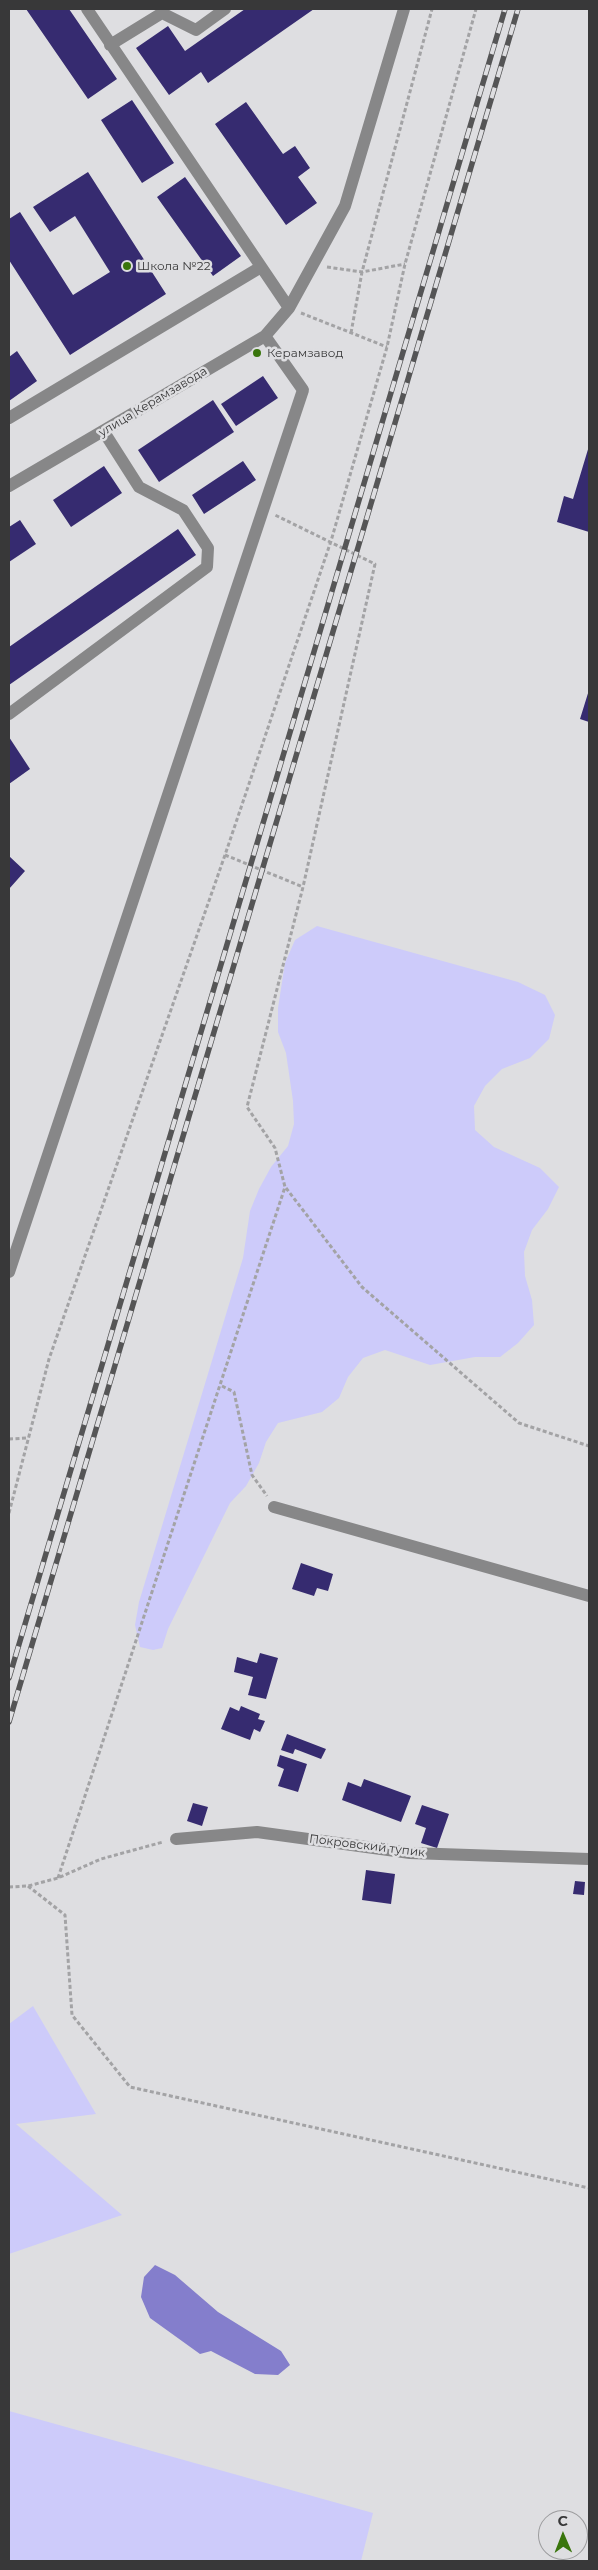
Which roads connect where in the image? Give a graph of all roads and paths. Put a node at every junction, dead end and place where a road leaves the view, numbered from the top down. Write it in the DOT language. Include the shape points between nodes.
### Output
graph roads {
  1 [pos="87,9"];
  2 [pos="225,9"];
  3 [pos="404,9"];
  4 [pos="432,9"];
  5 [pos="476,9"];
  6 [pos="110,44"];
  7 [pos="405,264"];
  8 [pos="313,265"];
  9 [pos="261,267"];
  10 [pos="362,272"];
  11 [pos="290,308"];
  12 [pos="351,333"];
  13 [pos="264,336"];
  14 [pos="387,347"];
  15 [pos="9,418"];
  16 [pos="104,432"];
  17 [pos="9,486"];
  18 [pos="263,509"];
  19 [pos="331,541"];
  20 [pos="9,714"];
  21 [pos="225,854"];
  22 [pos="303,887"];
  23 [pos="285,1187"];
  24 [pos="9,1272"];
  25 [pos="222,1386"];
  26 [pos="27,1438"];
  27 [pos="9,1439"];
  28 [pos="589,1446"];
  29 [pos="274,1507"];
  30 [pos="9,1513"];
  31 [pos="589,1596"];
  32 [pos="176,1839"];
  33 [pos="589,1859"];
  34 [pos="58,1878"];
  35 [pos="28,1886"];
  36 [pos="9,1887"];
  37 [pos="589,2188"];
  1 -- 6 [label="street"];
  2 -- 6 [label="street" via="196,30 162,13"];
  3 -- 8 [label="street, улица Керамзавода" via="345,206"];
  4 -- 10 [label="path"];
  5 -- 7 [label="path"];
  6 -- 9 [label="street"];
  7 -- 10 [label="path"];
  7 -- 14 [label="path"];
  8 -- 10 [label="path"];
  8 -- 11 [label="street, улица Керамзавода"];
  9 -- 11 [label="street"];
  9 -- 15 [label="street"];
  10 -- 12 [label="path"];
  11 -- 12 [label="path"];
  11 -- 13 [label="street, улица Керамзавода"];
  12 -- 14 [label="path"];
  13 -- 16 [label="street, улица Керамзавода"];
  13 -- 18 [label="street" via="303,390"];
  14 -- 19 [label="path"];
  16 -- 17 [label="street, улица Керамзавода"];
  16 -- 20 [label="street" via="139,487 183,510 208,548 207,566"];
  18 -- 19 [label="path"];
  18 -- 24 [label="street"];
  19 -- 21 [label="path"];
  19 -- 22 [label="path" via="375,564"];
  21 -- 22 [label="path"];
  21 -- 26 [label="path" via="49,1359"];
  22 -- 23 [label="path" via="247,1108 275,1148"];
  23 -- 25 [label="path"];
  23 -- 28 [label="path" via="362,1287 512,1417 520,1423"];
  25 -- 29 [label="path" via="234,1392 252,1475"];
  25 -- 34 [label="path"];
  26 -- 27 [label="path"];
  26 -- 30 [label="path"];
  29 -- 31 [label="street"];
  32 -- 33 [label="street, Покровский тупик" via="257,1832 410,1853"];
  32 -- 34 [label="path" via="134,1848"];
  34 -- 35 [label="path"];
  35 -- 36 [label="path"];
  35 -- 37 [label="path" via="65,1915 72,2015 130,2087"];
}
